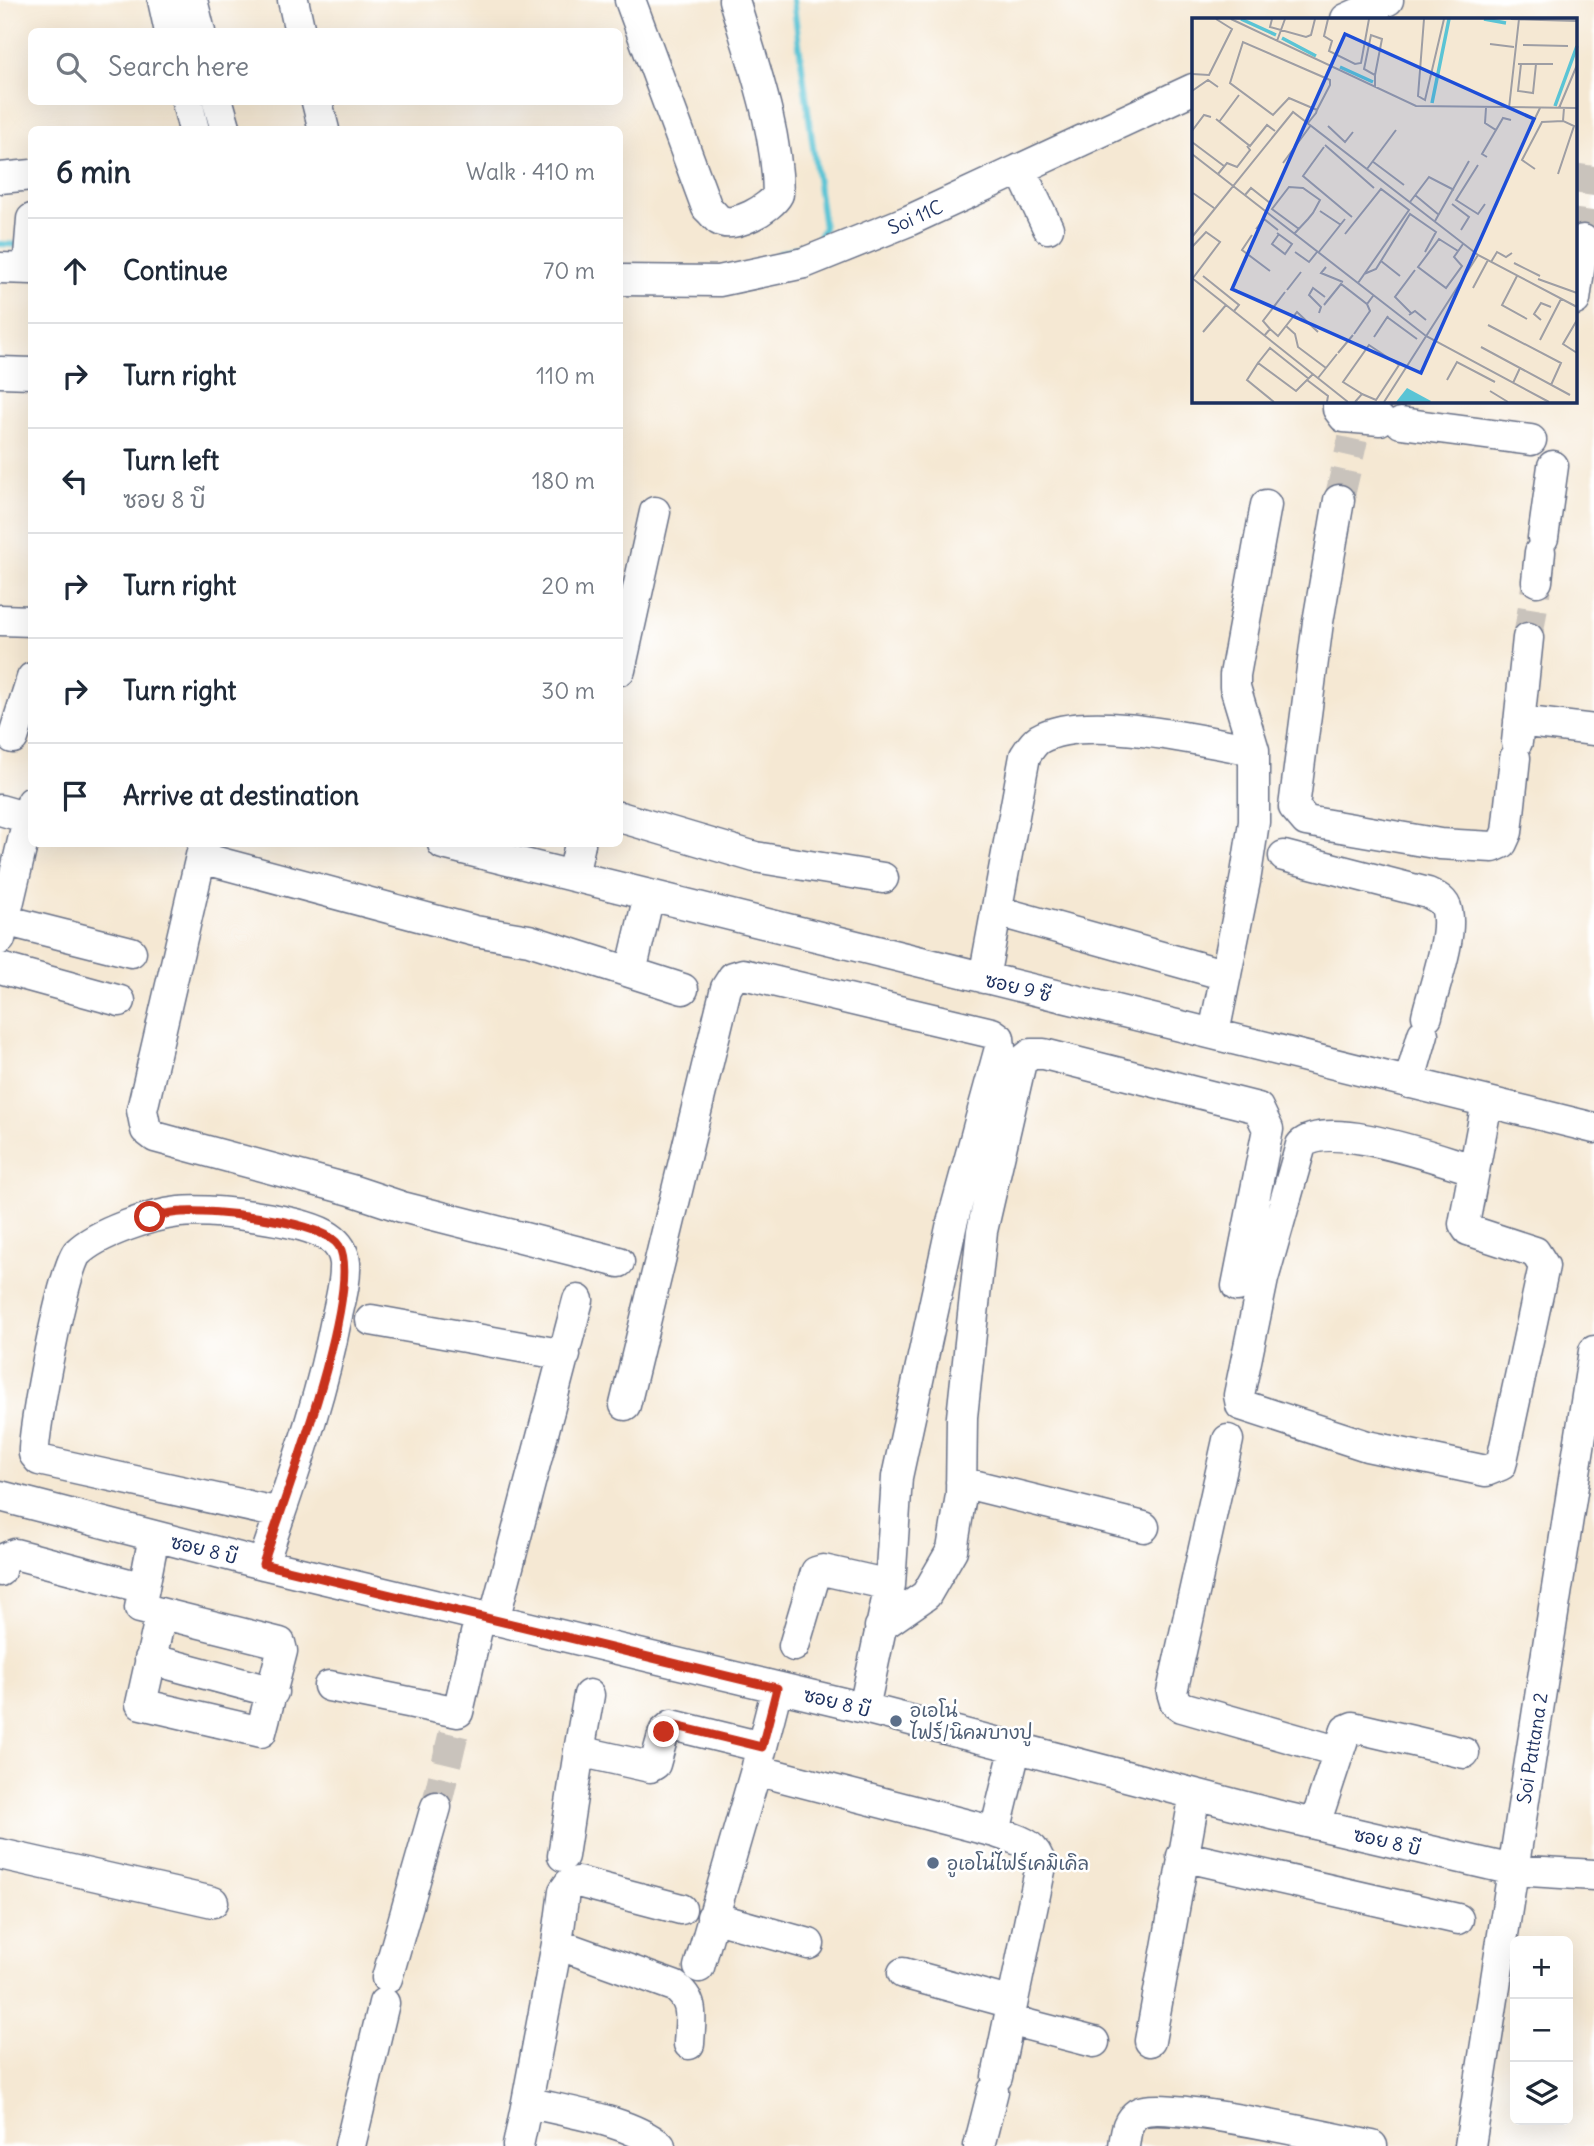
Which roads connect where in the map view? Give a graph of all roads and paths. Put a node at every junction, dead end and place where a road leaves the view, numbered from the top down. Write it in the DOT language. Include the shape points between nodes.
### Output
graph roads {
  1 [pos="163,0"];
  2 [pos="192,0"];
  3 [pos="293,0"];
  4 [pos="630,0"];
  5 [pos="734,0"];
  6 [pos="1385,0"];
  7 [pos="1348,18"];
  8 [pos="169,28"];
  9 [pos="199,28"];
  10 [pos="299,28"];
  11 [pos="1192,89"];
  12 [pos="188,105"];
  13 [pos="219,105"];
  14 [pos="318,105"];
  15 [pos="193,126"];
  16 [pos="225,126"];
  17 [pos="323,126"];
  18 [pos="1020,169"];
  19 [pos="28,175"];
  20 [pos="0,178"];
  21 [pos="1048,228"];
  22 [pos="28,236"];
  23 [pos="1583,240"];
  24 [pos="20,269"];
  25 [pos="623,280"];
  26 [pos="1576,292"];
  27 [pos="0,372"];
  28 [pos="28,373"];
  29 [pos="1366,420"];
  30 [pos="1531,440"];
  31 [pos="1553,466"];
  32 [pos="1339,500"];
  33 [pos="1266,505"];
  34 [pos="655,512"];
  35 [pos="1540,557"];
  36 [pos="0,620"];
  37 [pos="28,621"];
  38 [pos="1528,638"];
  39 [pos="623,656"];
  40 [pos="28,692"];
  41 [pos="1594,730"];
  42 [pos="15,739"];
  43 [pos="1517,740"];
  44 [pos="1254,750"];
  45 [pos="20,810"];
  46 [pos="623,818"];
  47 [pos="455,847"];
  48 [pos="579,847"];
  49 [pos="203,850"];
  50 [pos="1284,856"];
  51 [pos="573,876"];
  52 [pos="883,878"];
  53 [pos="649,895"];
  54 [pos="997,911"];
  55 [pos="2,929"];
  56 [pos="131,952"];
  57 [pos="0,968"];
  58 [pos="631,972"];
  59 [pos="1226,975"];
  60 [pos="984,978"];
  61 [pos="682,989"];
  62 [pos="120,1001"];
  63 [pos="1214,1033"];
  64 [pos="1409,1083"];
  65 [pos="1487,1102"];
  66 [pos="1594,1128"];
  67 [pos="1473,1169"];
  68 [pos="619,1262"];
  69 [pos="1237,1286"];
  70 [pos="578,1300"];
  71 [pos="371,1320"];
  72 [pos="1594,1351"];
  73 [pos="565,1355"];
  74 [pos="625,1405"];
  75 [pos="1228,1440"];
  76 [pos="961,1482"];
  77 [pos="0,1496"];
  78 [pos="280,1513"];
  79 [pos="1144,1527"];
  80 [pos="154,1536"];
  81 [pos="263,1564"];
  82 [pos="0,1571"];
  83 [pos="890,1584"];
  84 [pos="145,1610"];
  85 [pos="487,1618"];
  86 [pos="880,1627"];
  87 [pos="794,1646"];
  88 [pos="150,1659"];
  89 [pos="328,1686"];
  90 [pos="777,1688"];
  91 [pos="273,1692"];
  92 [pos="589,1695"];
  93 [pos="864,1708"];
  94 [pos="1015,1749"];
  95 [pos="579,1751"];
  96 [pos="1337,1751"];
  97 [pos="1464,1753"];
  98 [pos="759,1758"];
  99 [pos="1195,1794"];
  100 [pos="436,1807"];
  101 [pos="1315,1824"];
  102 [pos="995,1832"];
  103 [pos="0,1854"];
  104 [pos="564,1856"];
  105 [pos="1182,1856"];
  106 [pos="1513,1870"];
  107 [pos="1594,1875"];
  108 [pos="213,1902"];
  109 [pos="681,1909"];
  110 [pos="712,1917"];
  111 [pos="1458,1919"];
  112 [pos="557,1944"];
  113 [pos="809,1944"];
  114 [pos="699,1967"];
  115 [pos="904,1973"];
  116 [pos="1010,2012"];
  117 [pos="1150,2041"];
  118 [pos="1094,2042"];
  119 [pos="690,2044"];
  120 [pos="527,2102"];
  121 [pos="350,2146"];
  122 [pos="518,2146"];
  123 [pos="660,2146"];
  124 [pos="979,2146"];
  125 [pos="1124,2146"];
  126 [pos="1372,2146"];
  127 [pos="1470,2146"];
  1 -- 8 [label="street"];
  2 -- 9 [label="street"];
  3 -- 10 [label="street"];
  4 -- 5 [label="street" via="707,208 729,223 765,210 778,194 767,110"];
  6 -- 7 [label="street"];
  11 -- 18 [label="street, Soi 11C"];
  12 -- 15 [label="street"];
  13 -- 16 [label="street"];
  14 -- 17 [label="street"];
  18 -- 21 [label="street"];
  18 -- 25 [label="street, Soi 11C" via="804,263 719,281"];
  19 -- 20 [label="street"];
  22 -- 24 [label="street"];
  23 -- 26 [label="street"];
  27 -- 28 [label="street"];
  29 -- 30 [label="street"];
  31 -- 35 [label="street"];
  32 -- 43 [label="street" via="1318,622 1294,807 1297,814 1306,821 1440,844 1493,847 1502,843 1507,832"];
  33 -- 44 [label="street" via="1235,675"];
  34 -- 39 [label="street"];
  36 -- 37 [label="street"];
  38 -- 43 [label="street"];
  40 -- 42 [label="street"];
  41 -- 43 [label="street"];
  44 -- 54 [label="street" via="1111,727 1053,733 1036,740 1025,756"];
  44 -- 59 [label="street" via="1254,822"];
  45 -- 55 [label="street"];
  46 -- 52 [label="street" via="755,857"];
  47 -- 51 [label="street, ซอย 9 ซี"];
  48 -- 51 [label="street"];
  49 -- 58 [label="street"];
  49 -- 68 [label="street" via="142,1110 146,1130 155,1137 402,1207"];
  50 -- 64 [label="street" via="1428,893 1447,910 1448,929"];
  51 -- 53 [label="street, ซอย 9 ซี"];
  53 -- 58 [label="street"];
  53 -- 60 [label="street, ซอย 9 ซี"];
  54 -- 59 [label="street"];
  54 -- 60 [label="street"];
  55 -- 56 [label="street"];
  57 -- 62 [label="street"];
  58 -- 61 [label="street"];
  59 -- 63 [label="street"];
  60 -- 63 [label="street, ซอย 9 ซี"];
  63 -- 64 [label="street, ซอย 9 ซี"];
  64 -- 65 [label="street, ซอย 9 ซี"];
  65 -- 66 [label="street, ซอย 9 ซี"];
  65 -- 67 [label="street"];
  67 -- 67 [label="street" via="1464,1224 1468,1230 1535,1252 1544,1266 1501,1465 1486,1471 1367,1446 1241,1405 1239,1395 1263,1279 1301,1145 1309,1137 1325,1134 1363,1138"];
  69 -- 76 [label="street" via="1268,1129 1258,1108 1031,1054 1021,1062 982,1231 962,1417"];
  70 -- 73 [label="street"];
  71 -- 73 [label="street"];
  72 -- 106 [label="street, Soi Pattana 2"];
  73 -- 85 [label="street"];
  74 -- 83 [label="street" via="726,988 733,978 743,974 992,1033 999,1038 1000,1048 952,1223 897,1477"];
  75 -- 96 [label="street" via="1172,1692 1175,1702"];
  76 -- 79 [label="street"];
  76 -- 86 [label="street" via="952,1550 939,1574 926,1595"];
  77 -- 80 [label="street, ซอย 8 บี"];
  78 -- 78 [label="street" via="329,1357 344,1279 345,1262 338,1244 326,1235 275,1219 181,1212 150,1217 81,1250 70,1264 64,1288 34,1454 39,1460"];
  78 -- 81 [label="street"];
  80 -- 81 [label="street, ซอย 8 บี"];
  80 -- 84 [label="street"];
  81 -- 85 [label="street, ซอย 8 บี"];
  82 -- 84 [label="street" via="3,1559 15,1553"];
  83 -- 86 [label="street"];
  83 -- 87 [label="street" via="816,1572"];
  84 -- 88 [label="street"];
  84 -- 91 [label="street" via="281,1643"];
  85 -- 89 [label="street" via="458,1715"];
  85 -- 90 [label="street, ซอย 8 บี"];
  86 -- 93 [label="street"];
  88 -- 91 [label="street"];
  88 -- 91 [label="street" via="140,1701 144,1706 257,1732 265,1728"];
  90 -- 93 [label="street, ซอย 8 บี"];
  90 -- 98 [label="street"];
  92 -- 95 [label="street"];
  93 -- 94 [label="street, ซอย 8 บี"];
  94 -- 99 [label="street, ซอย 8 บี"];
  94 -- 102 [label="street"];
  95 -- 98 [label="street" via="650,1767 655,1764 664,1732 672,1725"];
  95 -- 104 [label="street"];
  96 -- 97 [label="street" via="1342,1736 1353,1727"];
  96 -- 101 [label="street"];
  98 -- 102 [label="street"];
  98 -- 110 [label="street"];
  99 -- 101 [label="street, ซอย 8 บี"];
  99 -- 105 [label="street"];
  100 -- 121 [label="street" via="385,1991"];
  101 -- 106 [label="street, ซอย 8 บี"];
  102 -- 116 [label="street" via="1031,1844 1041,1866"];
  103 -- 108 [label="street"];
  105 -- 111 [label="street"];
  105 -- 117 [label="street"];
  106 -- 107 [label="street, ซอย 8 บี"];
  106 -- 127 [label="street, Soi Pattana 2"];
  109 -- 112 [label="street" via="578,1882 569,1884 564,1891"];
  110 -- 113 [label="street"];
  110 -- 114 [label="street"];
  112 -- 119 [label="street" via="684,1993 691,2005"];
  112 -- 120 [label="street"];
  115 -- 116 [label="street"];
  116 -- 118 [label="street"];
  116 -- 124 [label="street"];
  120 -- 122 [label="street"];
  120 -- 123 [label="street" via="645,2134"];
  125 -- 126 [label="street" via="1128,2123 1139,2112 1153,2109"];
}
